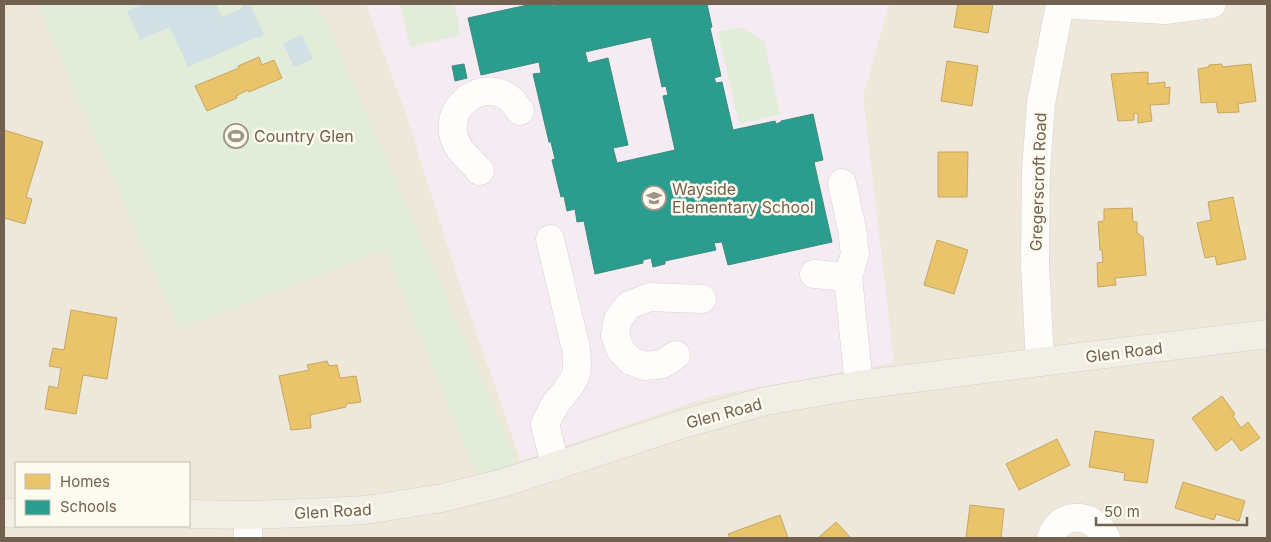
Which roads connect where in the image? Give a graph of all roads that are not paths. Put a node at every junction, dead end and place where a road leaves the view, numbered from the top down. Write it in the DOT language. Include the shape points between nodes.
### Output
graph roads {
  1 [pos="1060,4"];
  2 [pos="1212,4"];
  3 [pos="520,111"];
  4 [pos="480,171"];
  5 [pos="842,183"];
  6 [pos="550,239"];
  7 [pos="814,274"];
  8 [pos="848,277"];
  9 [pos="702,299"];
  10 [pos="1267,334"];
  11 [pos="676,355"];
  12 [pos="1040,362"];
  13 [pos="859,385"];
  14 [pos="555,466"];
  15 [pos="190,514"];
  16 [pos="248,526"];
  17 [pos="1051,538"];
  18 [pos="1106,538"];
  1 -- 2 [label="street" via="1165,10"];
  1 -- 12 [label="street, Gregerscroft Road" via="1041,103 1036,170 1034,264"];
  3 -- 4 [label="street" via="501,93 488,91 471,95 460,105 453,118 453,133 457,145"];
  5 -- 8 [label="street" via="855,254"];
  6 -- 14 [label="street" via="578,364 575,378 544,424"];
  7 -- 8 [label="street"];
  8 -- 13 [label="street"];
  9 -- 11 [label="street" via="650,297 628,305 618,319 615,336 621,351 631,361 645,366 663,364"];
  10 -- 12 [label="main road, Glen Road"];
  12 -- 13 [label="main road, Glen Road"];
  13 -- 14 [label="main road, Glen Road" via="766,401"];
  14 -- 16 [label="main road, Glen Road" via="442,498 366,510 304,513"];
  15 -- 16 [label="main road, Glen Road"];
  17 -- 18 [label="street" via="1057,526 1064,521 1080,518 1096,523"];
}
